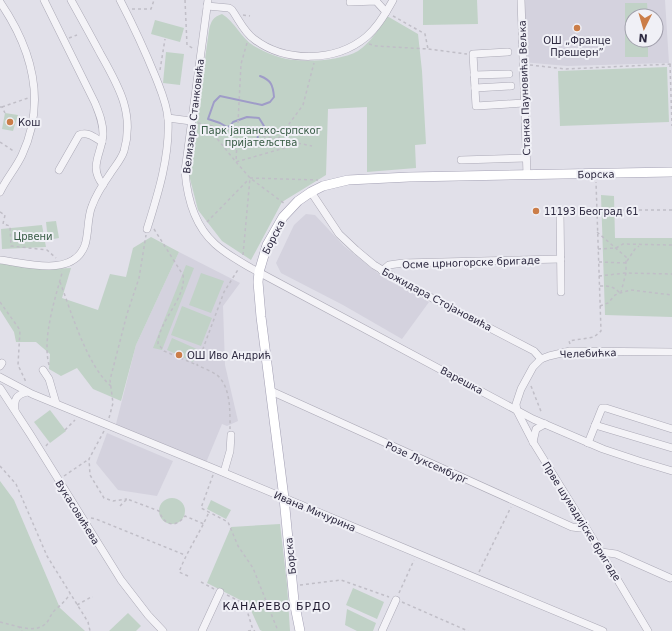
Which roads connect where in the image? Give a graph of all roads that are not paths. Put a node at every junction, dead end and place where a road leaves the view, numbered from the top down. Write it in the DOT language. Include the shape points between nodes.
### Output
graph roads {
  1 [pos="44,0"];
  2 [pos="71,0"];
  3 [pos="120,0"];
  4 [pos="393,0"];
  5 [pos="521,0"];
  6 [pos="0,2"];
  7 [pos="350,2"];
  8 [pos="208,3"];
  9 [pos="386,12"];
  10 [pos="508,52"];
  11 [pos="509,74"];
  12 [pos="474,75"];
  13 [pos="510,86"];
  14 [pos="475,88"];
  15 [pos="524,103"];
  16 [pos="168,118"];
  17 [pos="191,121"];
  18 [pos="102,142"];
  19 [pos="526,158"];
  20 [pos="461,160"];
  21 [pos="59,170"];
  22 [pos="672,172"];
  23 [pos="527,175"];
  24 [pos="103,185"];
  25 [pos="0,192"];
  26 [pos="311,192"];
  27 [pos="560,210"];
  28 [pos="147,229"];
  29 [pos="561,259"];
  30 [pos="0,260"];
  31 [pos="382,270"];
  32 [pos="259,272"];
  33 [pos="561,292"];
  34 [pos="672,352"];
  35 [pos="541,359"];
  36 [pos="43,370"];
  37 [pos="0,377"];
  38 [pos="0,388"];
  39 [pos="271,391"];
  40 [pos="27,392"];
  41 [pos="56,403"];
  42 [pos="517,411"];
  43 [pos="15,412"];
  44 [pos="545,424"];
  45 [pos="595,425"];
  46 [pos="672,429"];
  47 [pos="231,435"];
  48 [pos="533,442"];
  49 [pos="588,443"];
  50 [pos="672,448"];
  51 [pos="672,471"];
  52 [pos="224,472"];
  53 [pos="284,498"];
  54 [pos="585,526"];
  55 [pos="601,552"];
  56 [pos="670,578"];
  57 [pos="220,592"];
  58 [pos="396,600"];
  59 [pos="163,631"];
  60 [pos="202,631"];
  61 [pos="300,631"];
  62 [pos="382,631"];
  63 [pos="603,631"];
  64 [pos="648,631"];
  1 -- 18 [label="street" via="99,114 103,127"];
  2 -- 24 [label="street" via="120,90 126,116 124,151"];
  3 -- 16 [label="street" via="149,61 164,98"];
  4 -- 9 [label="street"];
  5 -- 15 [label="street, Станка Пауновића Вељка"];
  6 -- 25 [label="street" via="28,56 35,96 34,117 22,157"];
  7 -- 9 [label="street" via="376,1"];
  8 -- 9 [label="street" via="232,10 251,36 266,47 298,56 337,52 360,42 378,25"];
  8 -- 17 [label="street, Велизара Станковића"];
  10 -- 12 [label="street" via="473,54"];
  11 -- 12 [label="street"];
  12 -- 14 [label="street"];
  13 -- 14 [label="street"];
  14 -- 15 [label="street" via="476,106"];
  15 -- 19 [label="street, Станка Пауновића Вељка"];
  16 -- 17 [label="street"];
  16 -- 28 [label="street" via="164,166"];
  17 -- 32 [label="street, Велизара Станковића" via="185,165 191,205 214,243"];
  18 -- 21 [label="street" via="89,134 80,135"];
  18 -- 24 [label="street" via="96,169"];
  19 -- 20 [label="street"];
  19 -- 23 [label="street, Станка Пауновића Вељка"];
  22 -- 23 [label="main road, Борска"];
  23 -- 26 [label="main road, Борска" via="348,180"];
  24 -- 30 [label="street" via="92,204 83,250 69,263 45,266"];
  26 -- 31 [label="street, Божидара Стојановића" via="330,222 347,242"];
  26 -- 32 [label="main road, Борска" via="283,217 273,234"];
  27 -- 29 [label="street"];
  29 -- 31 [label="street, Осме црногорске бригаде" via="403,263 389,265"];
  29 -- 33 [label="street"];
  31 -- 35 [label="street, Божидара Стојановића" via="534,351"];
  32 -- 39 [label="main road, Борска" via="261,317"];
  32 -- 42 [label="street, Варешка"];
  34 -- 35 [label="street, Челебићка" via="570,351"];
  35 -- 42 [label="street" via="533,367 516,400"];
  36 -- 41 [label="street" via="49,379"];
  37 -- 40 [label="street, Ивана Мичурина"];
  38 -- 43 [label="street, Вукасовићева"];
  39 -- 53 [label="main road, Борска"];
  39 -- 54 [label="street, Розе Луксембург" via="572,527"];
  40 -- 41 [label="street, Ивана Мичурина"];
  40 -- 43 [label="street" via="16,398"];
  41 -- 52 [label="street, Ивана Мичурина"];
  42 -- 44 [label="street, Варешка"];
  42 -- 48 [label="street, Прве шумадијске бригаде"];
  43 -- 59 [label="street, Вукасовићева" via="121,580"];
  44 -- 48 [label="street" via="536,429"];
  44 -- 49 [label="street, Варешка"];
  45 -- 46 [label="street" via="601,410 606,408"];
  45 -- 49 [label="street"];
  45 -- 50 [label="street"];
  47 -- 52 [label="street"];
  48 -- 54 [label="street, Прве шумадијске бригаде"];
  49 -- 51 [label="street, Варешка"];
  52 -- 53 [label="street, Ивана Мичурина"];
  53 -- 61 [label="main road, Борска" via="294,601"];
  53 -- 63 [label="street, Ивана Мичурина"];
  54 -- 55 [label="street, Прве шумадијске бригаде"];
  55 -- 56 [label="street" via="622,556"];
  55 -- 64 [label="street, Прве шумадијске бригаде"];
  57 -- 60 [label="street"];
  58 -- 62 [label="street"];
}
